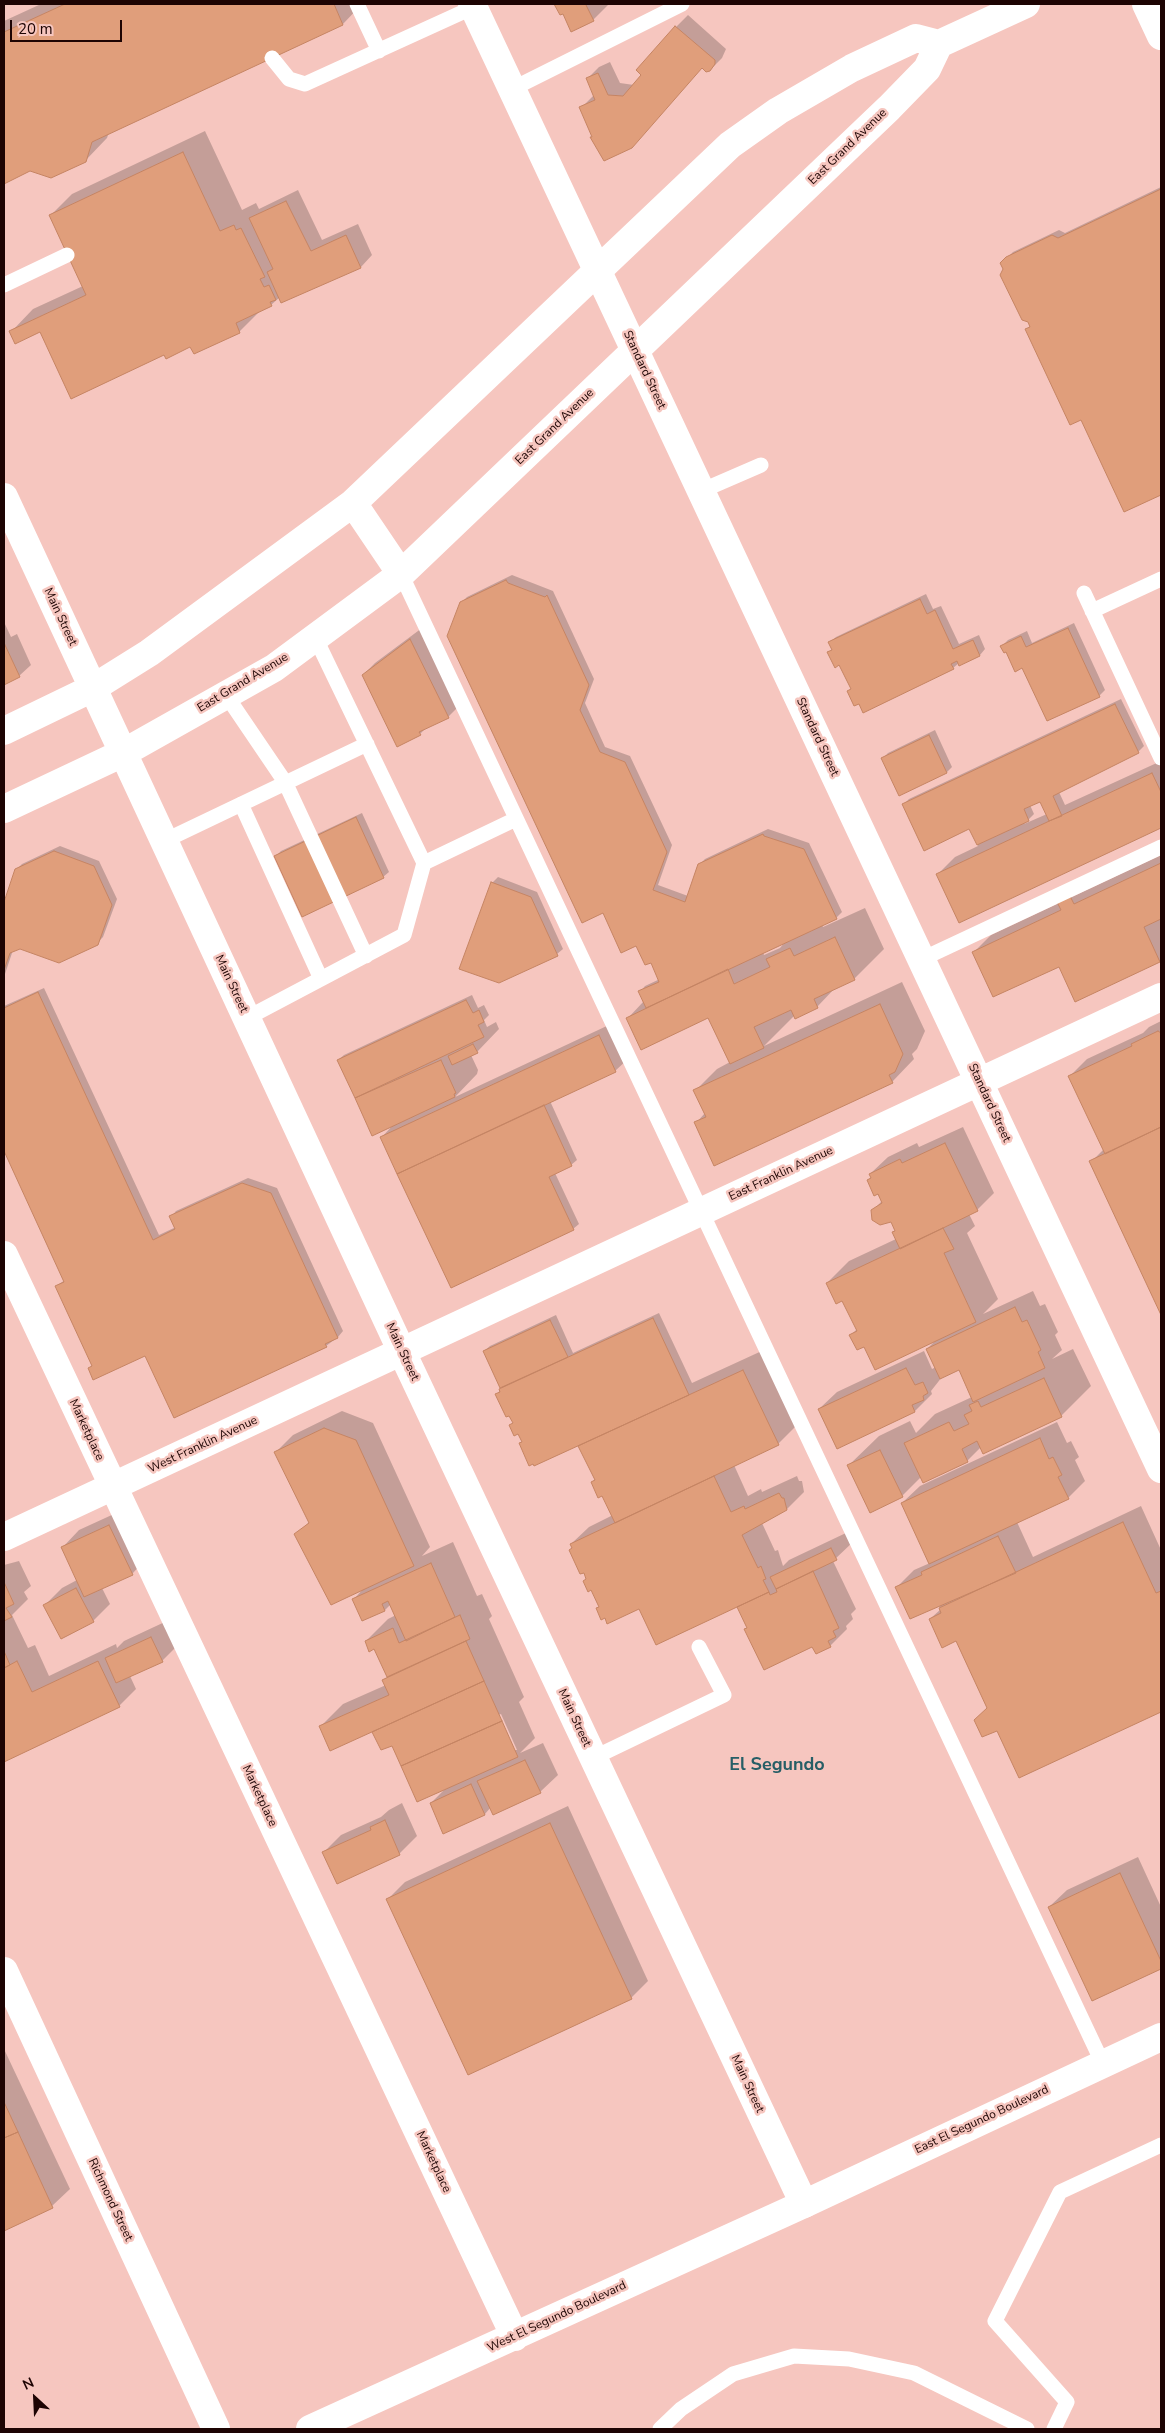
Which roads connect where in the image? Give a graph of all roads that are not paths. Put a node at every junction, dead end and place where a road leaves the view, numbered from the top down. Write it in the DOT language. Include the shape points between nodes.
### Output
graph roads {
  1 [pos="356,4"];
  2 [pos="682,4"];
  3 [pos="1026,4"];
  4 [pos="1146,4"];
  5 [pos="473,5"];
  6 [pos="1161,36"];
  7 [pos="939,44"];
  8 [pos="379,51"];
  9 [pos="272,58"];
  10 [pos="512,89"];
  11 [pos="68,255"];
  12 [pos="597,269"];
  13 [pos="4,285"];
  14 [pos="635,350"];
  15 [pos="761,465"];
  16 [pos="701,491"];
  17 [pos="4,497"];
  18 [pos="353,503"];
  19 [pos="400,574"];
  20 [pos="1161,579"];
  21 [pos="1084,593"];
  22 [pos="1092,611"];
  23 [pos="315,637"];
  24 [pos="93,688"];
  25 [pos="226,695"];
  26 [pos="4,731"];
  27 [pos="367,744"];
  28 [pos="123,753"];
  29 [pos="1161,758"];
  30 [pos="285,782"];
  31 [pos="241,804"];
  32 [pos="4,809"];
  33 [pos="516,819"];
  34 [pos="164,841"];
  35 [pos="1161,847"];
  36 [pos="424,863"];
  37 [pos="366,956"];
  38 [pos="922,959"];
  39 [pos="321,979"];
  40 [pos="1161,997"];
  41 [pos="247,1018"];
  42 [pos="979,1082"];
  43 [pos="701,1212"];
  44 [pos="4,1255"];
  45 [pos="402,1352"];
  46 [pos="1161,1469"];
  47 [pos="113,1487"];
  48 [pos="4,1537"];
  49 [pos="699,1647"];
  50 [pos="593,1758"];
  51 [pos="4,1971"];
  52 [pos="1161,2037"];
  53 [pos="1103,2064"];
  54 [pos="1161,2145"];
  55 [pos="804,2204"];
  56 [pos="515,2337"];
  57 [pos="216,2429"];
  58 [pos="310,2429"];
  59 [pos="660,2429"];
  60 [pos="1027,2429"];
  61 [pos="1054,2429"];
  1 -- 8 [label="lane"];
  2 -- 10 [label="lane"];
  3 -- 7 [label="street"];
  4 -- 6 [label="street"];
  5 -- 8 [label="lane"];
  5 -- 10 [label="street, Standard Street"];
  7 -- 12 [label="street" via="916,38 852,68 778,111 730,145"];
  7 -- 14 [label="street, East Grand Avenue" via="928,69"];
  8 -- 9 [label="lane" via="305,84 289,79"];
  10 -- 12 [label="street, Standard Street"];
  11 -- 13 [label="lane"];
  12 -- 14 [label="street, Standard Street"];
  12 -- 18 [label="street"];
  14 -- 16 [label="street, Standard Street"];
  14 -- 19 [label="street, East Grand Avenue"];
  15 -- 16 [label="lane"];
  16 -- 38 [label="street, Standard Street"];
  17 -- 24 [label="street, Main Street"];
  18 -- 19 [label="street"];
  18 -- 24 [label="street" via="152,651"];
  19 -- 23 [label="street, East Grand Avenue"];
  19 -- 33 [label="lane"];
  20 -- 22 [label="lane"];
  21 -- 22 [label="lane"];
  22 -- 29 [label="lane"];
  23 -- 25 [label="street, East Grand Avenue" via="274,668"];
  23 -- 27 [label="lane"];
  24 -- 26 [label="street"];
  24 -- 28 [label="street, Main Street"];
  25 -- 28 [label="street, East Grand Avenue"];
  25 -- 30 [label="lane"];
  27 -- 30 [label="lane"];
  27 -- 36 [label="lane"];
  28 -- 32 [label="street, East Grand Avenue"];
  28 -- 34 [label="street, Main Street"];
  30 -- 31 [label="lane"];
  30 -- 37 [label="lane"];
  31 -- 34 [label="lane"];
  31 -- 39 [label="lane"];
  33 -- 36 [label="lane"];
  33 -- 43 [label="lane"];
  34 -- 41 [label="street, Main Street"];
  35 -- 38 [label="lane"];
  36 -- 37 [label="lane" via="404,935"];
  37 -- 39 [label="lane"];
  38 -- 42 [label="street, Standard Street"];
  39 -- 41 [label="lane"];
  40 -- 42 [label="street, East Franklin Avenue"];
  41 -- 45 [label="street, Main Street"];
  42 -- 43 [label="street, East Franklin Avenue"];
  42 -- 46 [label="street, Standard Street"];
  43 -- 45 [label="street, East Franklin Avenue"];
  43 -- 53 [label="lane"];
  44 -- 47 [label="street, Marketplace"];
  45 -- 47 [label="street, West Franklin Avenue"];
  45 -- 50 [label="street, Main Street"];
  47 -- 48 [label="street, West Franklin Avenue"];
  47 -- 56 [label="street, Marketplace"];
  49 -- 50 [label="lane" via="724,1695"];
  50 -- 55 [label="street, Main Street"];
  51 -- 57 [label="street, Richmond Street"];
  52 -- 53 [label="street, East El Segundo Boulevard"];
  53 -- 55 [label="street, East El Segundo Boulevard"];
  54 -- 61 [label="lane" via="1060,2192 995,2321 1067,2402"];
  55 -- 56 [label="street, West El Segundo Boulevard"];
  56 -- 58 [label="street, West El Segundo Boulevard"];
  59 -- 60 [label="lane" via="681,2408 733,2374 794,2356 849,2359 914,2373"];
}
